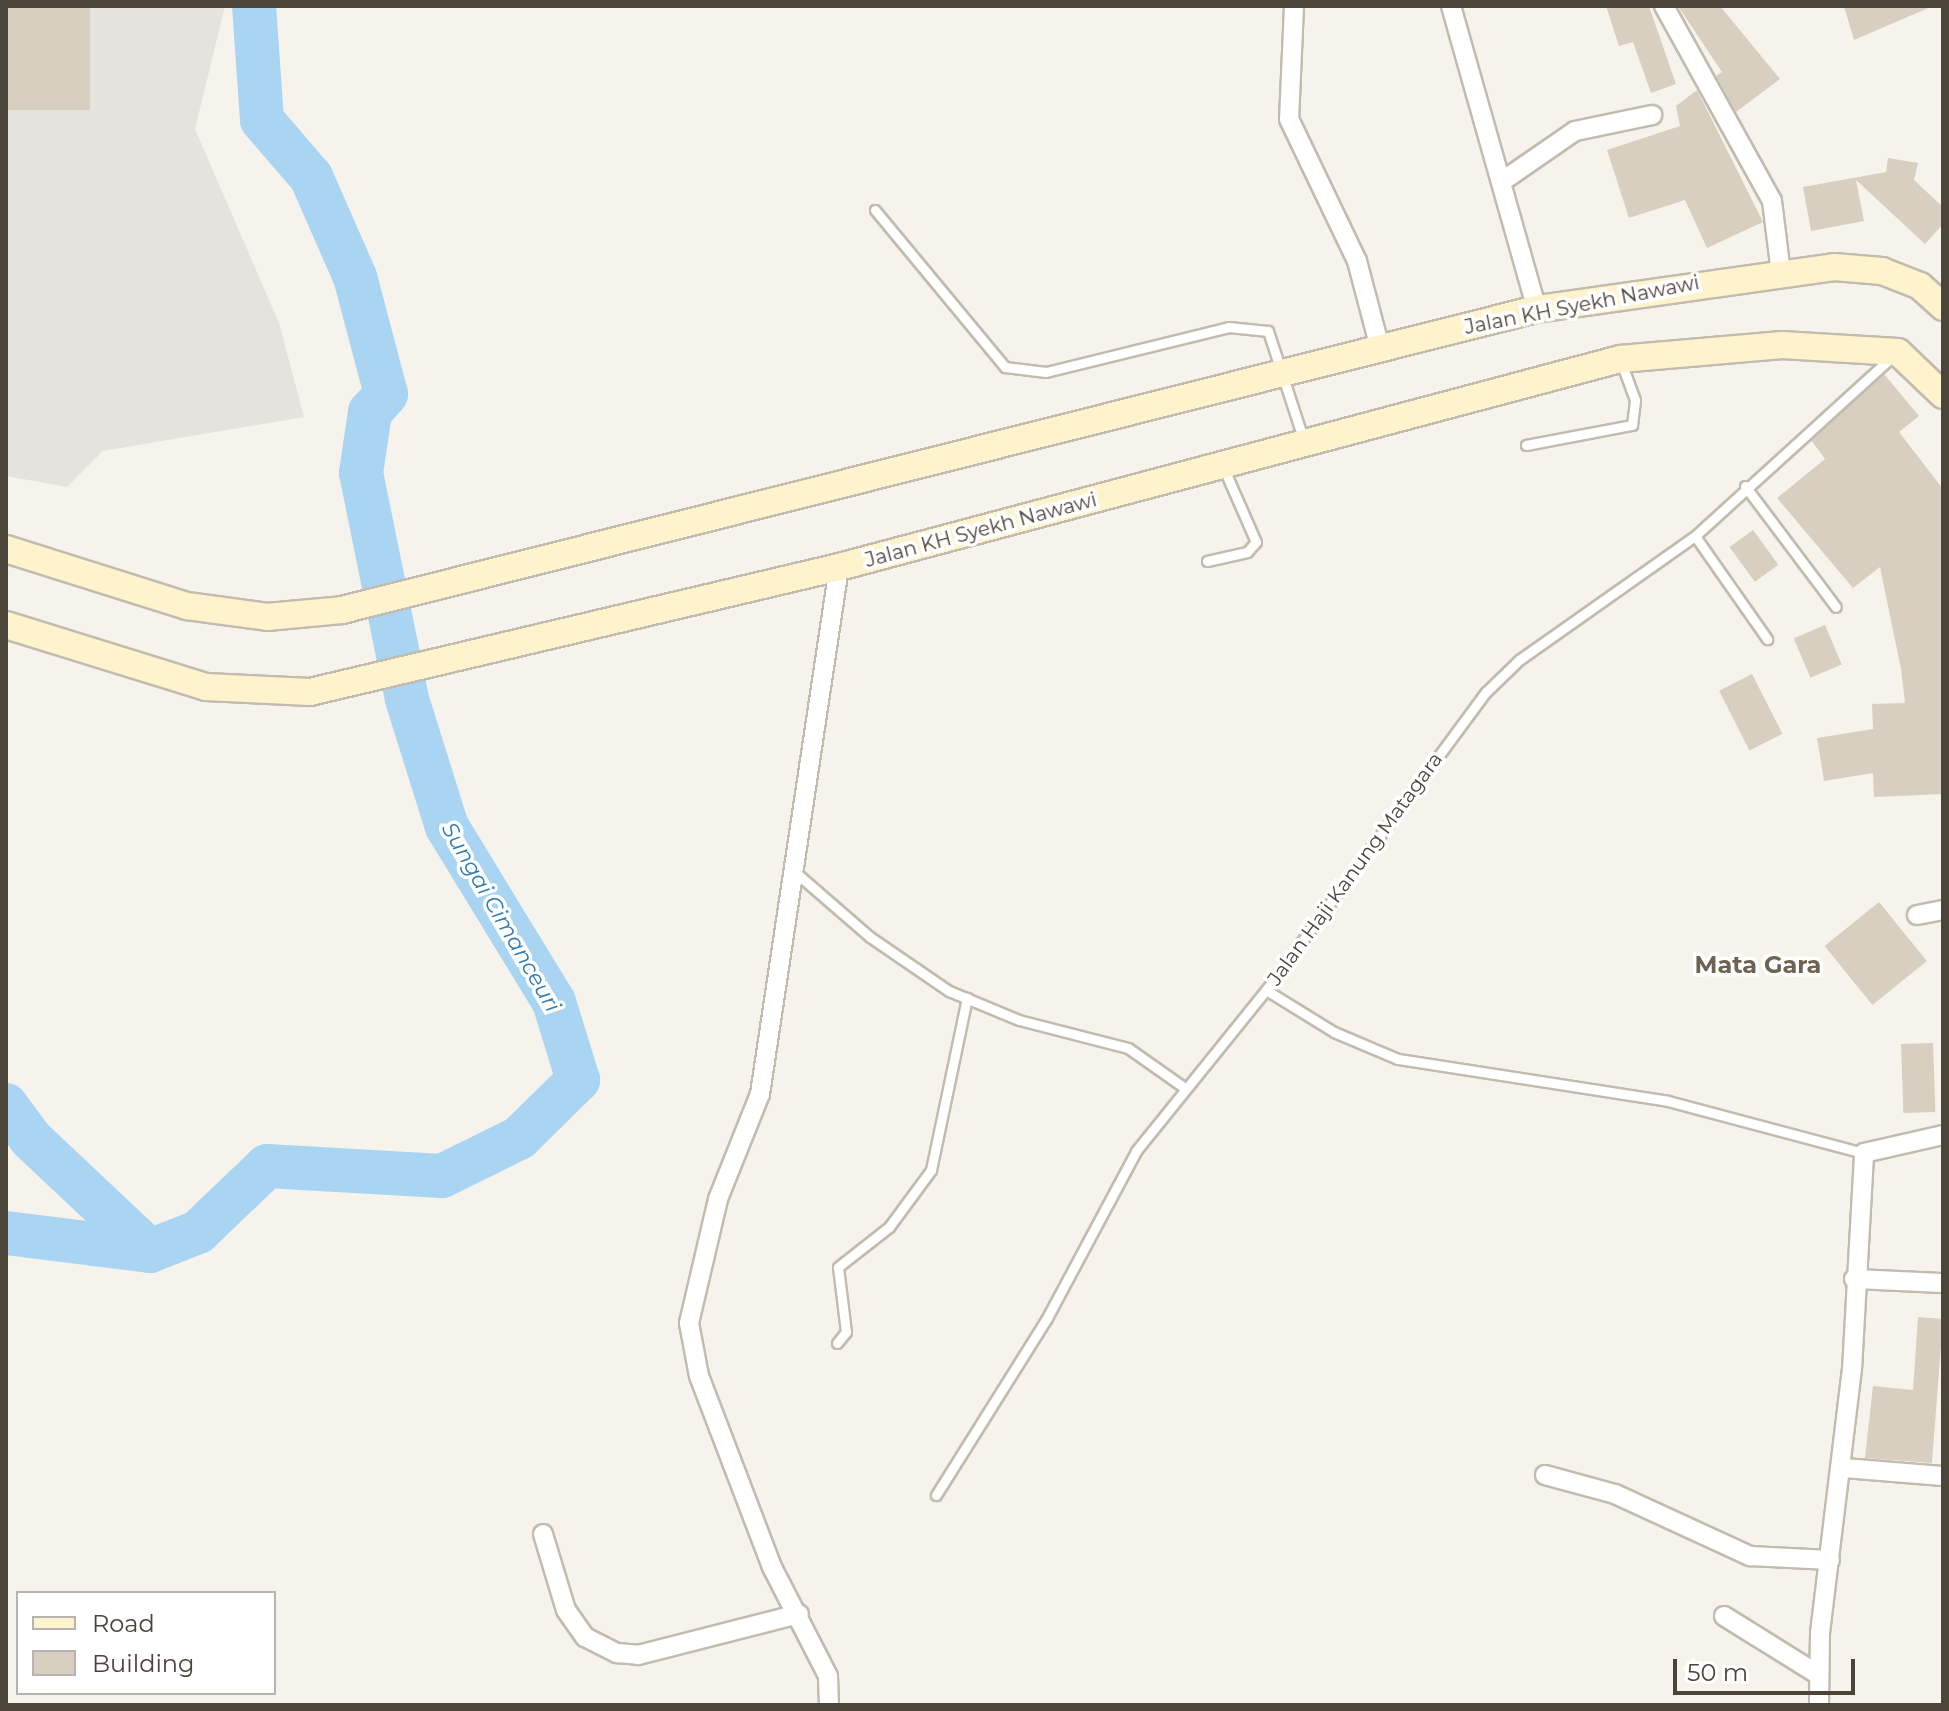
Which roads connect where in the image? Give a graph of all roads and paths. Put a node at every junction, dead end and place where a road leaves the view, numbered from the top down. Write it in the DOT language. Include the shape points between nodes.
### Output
graph roads {
  1 [pos="1294,6"];
  2 [pos="1451,6"];
  3 [pos="1664,6"];
  4 [pos="1652,115"];
  5 [pos="1504,180"];
  6 [pos="875,210"];
  7 [pos="1781,273"];
  8 [pos="1943,307"];
  9 [pos="1537,309"];
  10 [pos="1380,348"];
  11 [pos="1898,352"];
  12 [pos="1620,359"];
  13 [pos="1286,371"];
  14 [pos="1943,395"];
  15 [pos="1305,443"];
  16 [pos="1526,445"];
  17 [pos="1222,466"];
  18 [pos="1745,486"];
  19 [pos="1695,536"];
  20 [pos="6,549"];
  21 [pos="1207,561"];
  22 [pos="839,567"];
  23 [pos="1836,607"];
  24 [pos="6,625"];
  25 [pos="1767,639"];
  26 [pos="795,872"];
  27 [pos="1943,910"];
  28 [pos="1917,915"];
  29 [pos="1266,990"];
  30 [pos="967,998"];
  31 [pos="1182,1086"];
  32 [pos="1943,1135"];
  33 [pos="1864,1153"];
  34 [pos="1854,1279"];
  35 [pos="1943,1283"];
  36 [pos="837,1343"];
  37 [pos="1844,1468"];
  38 [pos="1545,1475"];
  39 [pos="1943,1476"];
  40 [pos="936,1495"];
  41 [pos="543,1534"];
  42 [pos="1830,1560"];
  43 [pos="799,1614"];
  44 [pos="1724,1616"];
  45 [pos="1817,1674"];
  46 [pos="829,1705"];
  47 [pos="1819,1705"];
  1 -- 10 [label="street" via="1289,119 1357,261"];
  2 -- 5 [label="street"];
  3 -- 7 [label="street" via="1772,201"];
  4 -- 5 [label="street" via="1575,131"];
  5 -- 9 [label="street"];
  6 -- 13 [label="lane" via="1005,367 1046,372 1229,327 1268,331"];
  7 -- 8 [label="main road, Jalan KH Syekh Nawawi" via="1882,271 1920,286"];
  7 -- 9 [label="main road, Jalan KH Syekh Nawawi"];
  9 -- 10 [label="main road, Jalan KH Syekh Nawawi"];
  10 -- 13 [label="main road, Jalan KH Syekh Nawawi"];
  11 -- 12 [label="main road, Jalan KH Syekh Nawawi" via="1782,345"];
  11 -- 14 [label="main road"];
  11 -- 18 [label="lane, Jalan Haji Kanung Matagara"];
  12 -- 15 [label="main road, Jalan KH Syekh Nawawi"];
  12 -- 16 [label="lane" via="1635,400 1632,425"];
  13 -- 15 [label="lane"];
  13 -- 20 [label="main road, Jalan KH Syekh Nawawi" via="454,587 342,610 267,617 187,606"];
  15 -- 17 [label="main road, Jalan KH Syekh Nawawi"];
  17 -- 21 [label="lane" via="1256,542 1247,552"];
  17 -- 22 [label="main road, Jalan KH Syekh Nawawi"];
  18 -- 19 [label="lane, Jalan Haji Kanung Matagara"];
  18 -- 23 [label="lane"];
  19 -- 25 [label="lane"];
  19 -- 29 [label="lane, Jalan Haji Kanung Matagara" via="1519,660 1486,692"];
  22 -- 24 [label="main road, Jalan KH Syekh Nawawi" via="460,652 310,692 206,687"];
  22 -- 26 [label="street"];
  26 -- 30 [label="lane" via="870,937"];
  26 -- 43 [label="street" via="760,1094 718,1199 689,1323 714,1416 772,1567"];
  27 -- 28 [label="street"];
  29 -- 31 [label="lane, Jalan Haji Kanung Matagara"];
  29 -- 33 [label="lane" via="1334,1032 1398,1059 1668,1101"];
  30 -- 31 [label="lane" via="1128,1048"];
  30 -- 36 [label="lane" via="946,1129 931,1170 889,1227 838,1267 846,1332"];
  31 -- 40 [label="lane, Jalan Haji Kanung Matagara" via="1136,1151 1047,1318"];
  32 -- 33 [label="street"];
  33 -- 34 [label="street"];
  34 -- 35 [label="street"];
  34 -- 37 [label="street"];
  37 -- 39 [label="street"];
  37 -- 42 [label="street"];
  38 -- 42 [label="street" via="1615,1494 1750,1556"];
  41 -- 43 [label="street" via="571,1618 585,1637 617,1653 638,1655"];
  42 -- 45 [label="street"];
  43 -- 46 [label="street" via="828,1676"];
  44 -- 45 [label="street"];
  45 -- 47 [label="street"];
}
